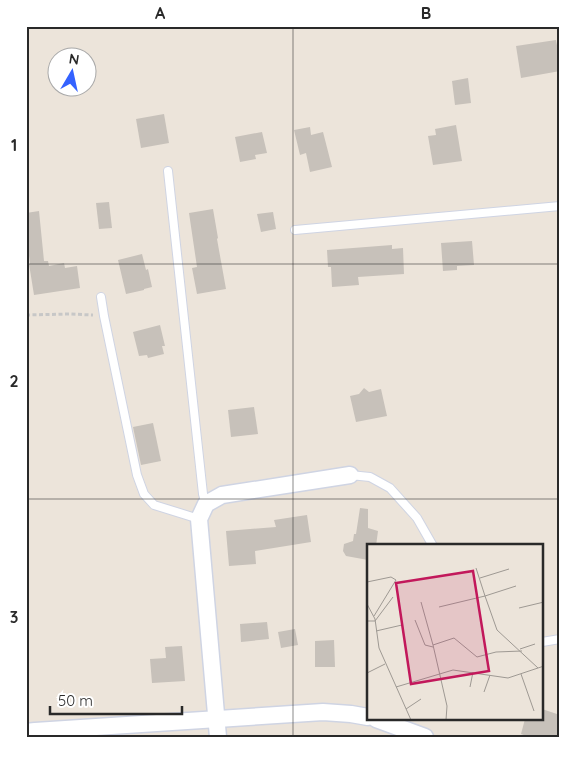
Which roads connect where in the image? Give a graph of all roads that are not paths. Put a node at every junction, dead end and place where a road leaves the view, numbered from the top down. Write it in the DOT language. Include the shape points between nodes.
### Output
graph roads {
  1 [pos="168,171"];
  2 [pos="560,206"];
  3 [pos="295,230"];
  4 [pos="102,297"];
  5 [pos="350,475"];
  6 [pos="206,504"];
  7 [pos="199,519"];
  8 [pos="432,544"];
  9 [pos="560,639"];
  10 [pos="544,642"];
  11 [pos="367,717"];
  12 [pos="216,719"];
  13 [pos="379,720"];
  14 [pos="26,732"];
  15 [pos="218,737"];
  16 [pos="425,737"];
  1 -- 6 [label="lane"];
  2 -- 3 [label="lane"];
  4 -- 7 [label="lane" via="137,475 144,494 154,505"];
  5 -- 6 [label="street" via="222,495"];
  5 -- 8 [label="lane" via="370,477 390,488 417,518"];
  6 -- 7 [label="street"];
  7 -- 12 [label="street"];
  9 -- 10 [label="lane"];
  11 -- 12 [label="street" via="323,712"];
  12 -- 14 [label="street"];
  12 -- 15 [label="street"];
  13 -- 16 [label="street"];
}
